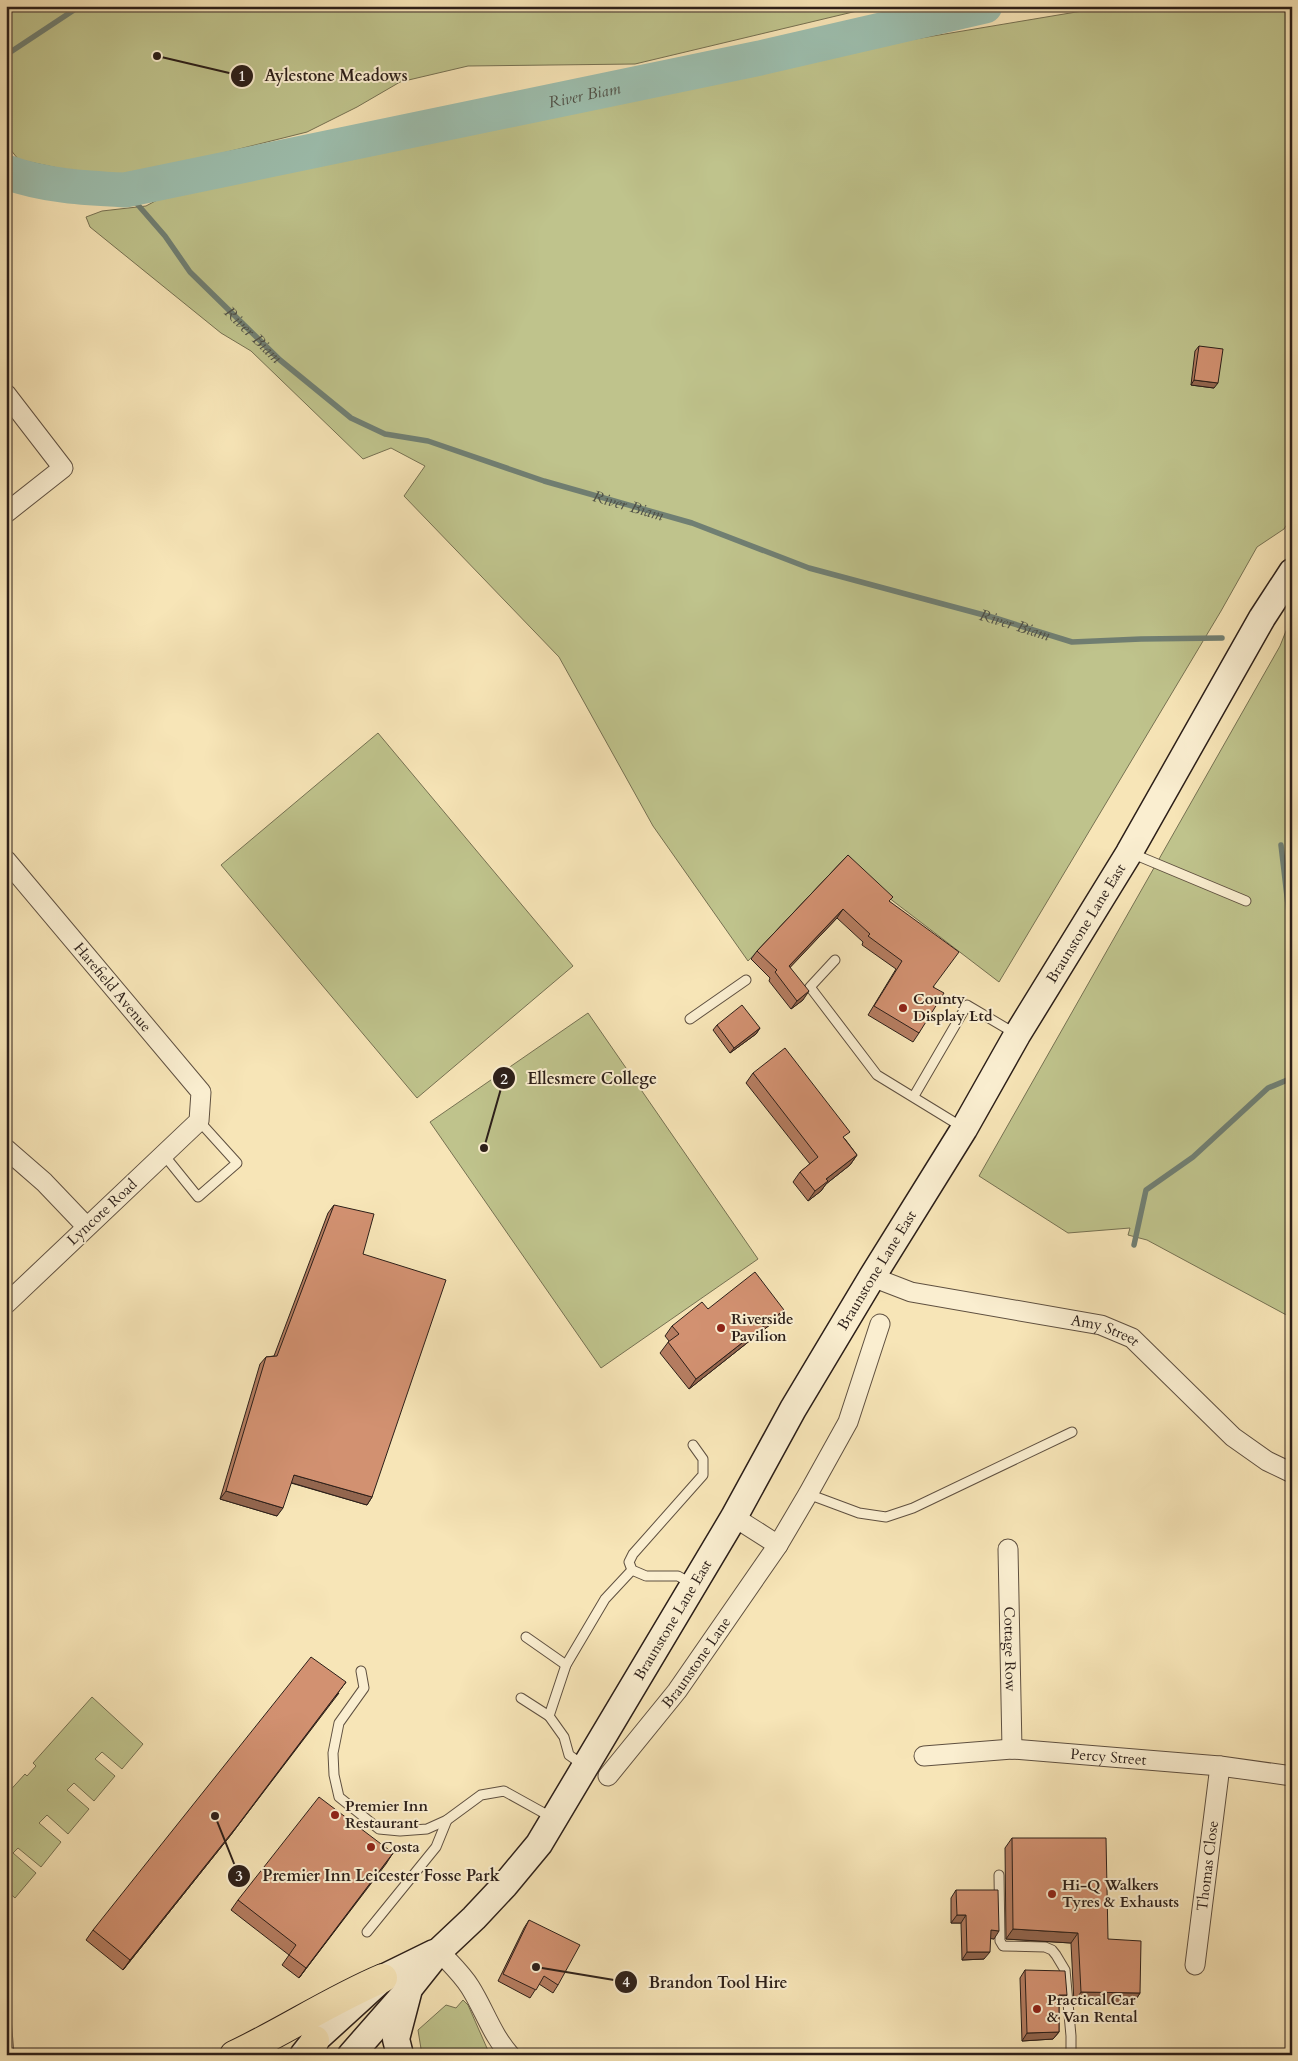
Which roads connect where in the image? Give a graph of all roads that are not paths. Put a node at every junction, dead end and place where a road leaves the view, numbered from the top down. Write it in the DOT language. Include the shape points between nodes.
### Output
graph roads {
  1 [pos="6,394"];
  2 [pos="6,513"];
  3 [pos="1292,572"];
  4 [pos="1129,852"];
  5 [pos="6,860"];
  6 [pos="1246,901"];
  7 [pos="835,960"];
  8 [pos="746,980"];
  9 [pos="690,1019"];
  10 [pos="1017,1035"];
  11 [pos="914,1096"];
  12 [pos="199,1121"];
  13 [pos="964,1129"];
  14 [pos="6,1149"];
  15 [pos="164,1154"];
  16 [pos="86,1226"];
  17 [pos="872,1277"];
  18 [pos="6,1304"];
  19 [pos="880,1324"];
  20 [pos="1072,1432"];
  21 [pos="693,1445"];
  22 [pos="1292,1473"];
  23 [pos="808,1494"];
  24 [pos="734,1517"];
  25 [pos="778,1545"];
  26 [pos="1008,1549"];
  27 [pos="632,1570"];
  28 [pos="694,1585"];
  29 [pos="526,1636"];
  30 [pos="566,1666"];
  31 [pos="361,1671"];
  32 [pos="521,1698"];
  33 [pos="549,1716"];
  34 [pos="1012,1749"];
  35 [pos="924,1756"];
  36 [pos="1220,1766"];
  37 [pos="596,1771"];
  38 [pos="1292,1776"];
  39 [pos="554,1819"];
  40 [pos="447,1820"];
  41 [pos="999,1876"];
  42 [pos="367,1932"];
  43 [pos="439,1951"];
  44 [pos="1195,1965"];
  45 [pos="382,1978"];
  46 [pos="408,1990"];
  47 [pos="6,2018"];
  48 [pos="309,2050"];
  49 [pos="8,2055"];
  50 [pos="234,2055"];
  51 [pos="351,2055"];
  52 [pos="400,2055"];
  53 [pos="510,2055"];
  54 [pos="1071,2055"];
  1 -- 2 [label="street" via="63,468"];
  3 -- 4 [label="street, Braunstone Lane East" via="1262,618"];
  4 -- 6 [label="lane"];
  4 -- 10 [label="street, Braunstone Lane East"];
  5 -- 12 [label="street, Harefield Avenue" via="201,1092"];
  7 -- 11 [label="lane" via="810,987 877,1075"];
  8 -- 9 [label="lane"];
  10 -- 11 [label="lane" via="967,1005"];
  10 -- 13 [label="street, Braunstone Lane East"];
  11 -- 13 [label="lane"];
  12 -- 15 [label="street, Lyncote Road"];
  12 -- 15 [label="lane" via="237,1163 198,1197"];
  13 -- 17 [label="street, Braunstone Lane East"];
  14 -- 16 [label="street" via="44,1182"];
  15 -- 16 [label="street, Lyncote Road"];
  16 -- 18 [label="street, Lyncote Road"];
  17 -- 22 [label="street, Amy Street" via="911,1292 1101,1325 1132,1338 1233,1437 1267,1461"];
  17 -- 24 [label="street, Braunstone Lane East" via="793,1409"];
  19 -- 23 [label="street, Braunstone Lane" via="848,1422"];
  20 -- 23 [label="lane" via="913,1508 886,1517 859,1513"];
  21 -- 27 [label="lane" via="703,1459 703,1475 633,1554 629,1562"];
  23 -- 25 [label="street, Braunstone Lane"];
  24 -- 25 [label="street"];
  24 -- 28 [label="street, Braunstone Lane East"];
  25 -- 37 [label="street, Braunstone Lane" via="677,1691"];
  26 -- 34 [label="street, Cottage Row"];
  27 -- 28 [label="lane" via="646,1576 678,1576"];
  27 -- 30 [label="lane" via="605,1600"];
  28 -- 37 [label="street, Braunstone Lane East"];
  29 -- 30 [label="lane"];
  30 -- 33 [label="lane"];
  31 -- 40 [label="lane" via="364,1688 339,1723 333,1753 339,1797 379,1829 427,1828"];
  32 -- 33 [label="lane"];
  33 -- 37 [label="lane" via="564,1737 569,1755"];
  34 -- 35 [label="street, Percy Street"];
  34 -- 36 [label="street, Percy Street"];
  36 -- 38 [label="street, Percy Street"];
  36 -- 44 [label="street, Thomas Close"];
  37 -- 39 [label="street, Braunstone Lane East"];
  39 -- 40 [label="lane" via="504,1791 481,1795"];
  39 -- 43 [label="street, Braunstone Lane East" via="539,1844 505,1885"];
  40 -- 42 [label="lane" via="436,1846"];
  41 -- 54 [label="lane" via="1000,1941 1003,1946 1046,1947 1052,1950 1065,1970"];
  43 -- 45 [label="street, Braunstone Lane East"];
  43 -- 46 [label="street, Braunstone Lane East"];
  43 -- 53 [label="street" via="469,1985 495,2036"];
  45 -- 48 [label="street, Braunstone Lane East"];
  45 -- 50 [label="main road"];
  46 -- 51 [label="street, Braunstone Lane East"];
  46 -- 52 [label="street" via="396,2039"];
  47 -- 49 [label="lane"];
}
